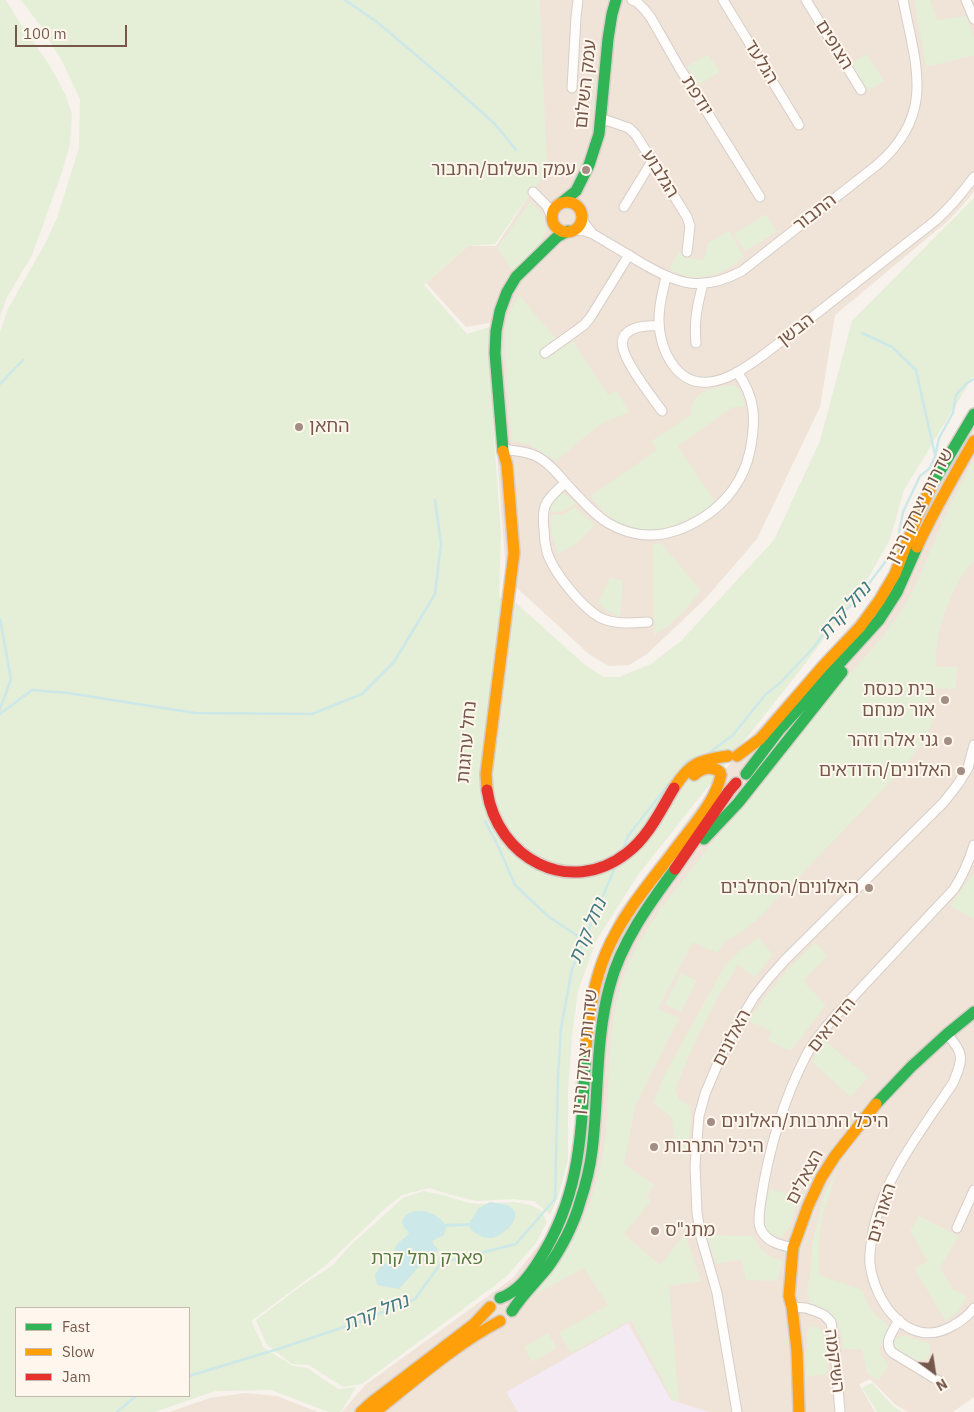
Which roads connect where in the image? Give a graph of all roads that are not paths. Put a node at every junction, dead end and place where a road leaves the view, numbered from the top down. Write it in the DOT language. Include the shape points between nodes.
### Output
graph roads {
  1 [pos="578,0"];
  2 [pos="616,0"];
  3 [pos="632,0"];
  4 [pos="723,0"];
  5 [pos="806,0"];
  6 [pos="903,0"];
  7 [pos="966,0"];
  8 [pos="974,19"];
  9 [pos="572,88"];
  10 [pos="861,90"];
  11 [pos="600,118"];
  12 [pos="799,125"];
  13 [pos="652,161"];
  14 [pos="586,171"];
  15 [pos="974,177"];
  16 [pos="760,196"];
  17 [pos="560,204"];
  18 [pos="624,207"];
  19 [pos="581,214"];
  20 [pos="554,221"];
  21 [pos="571,231"];
  22 [pos="593,234"];
  23 [pos="545,248"];
  24 [pos="686,252"];
  25 [pos="629,255"];
  26 [pos="666,277"];
  27 [pos="703,284"];
  28 [pos="659,326"];
  29 [pos="696,343"];
  30 [pos="545,352"];
  31 [pos="737,372"];
  32 [pos="662,411"];
  33 [pos="974,414"];
  34 [pos="974,441"];
  35 [pos="502,449"];
  36 [pos="565,483"];
  37 [pos="879,620"];
  38 [pos="648,622"];
  39 [pos="974,745"];
  40 [pos="733,756"];
  41 [pos="720,774"];
  42 [pos="746,774"];
  43 [pos="736,782"];
  44 [pos="974,845"];
  45 [pos="971,864"];
  46 [pos="666,882"];
  47 [pos="974,1012"];
  48 [pos="947,1034"];
  49 [pos="974,1190"];
  50 [pos="958,1228"];
  51 [pos="794,1248"];
  52 [pos="500,1298"];
  53 [pos="490,1306"];
  54 [pos="792,1307"];
  55 [pos="974,1308"];
  56 [pos="512,1310"];
  57 [pos="899,1320"];
  58 [pos="500,1321"];
  59 [pos="939,1381"];
  60 [pos="361,1412"];
  61 [pos="374,1412"];
  62 [pos="737,1412"];
  63 [pos="799,1412"];
  64 [pos="840,1412"];
  1 -- 9 [label="street"];
  2 -- 11 [label="main road, עמק השלום" via="608,39"];
  3 -- 16 [label="street, יודפת" via="651,18"];
  4 -- 12 [label="street, הגלעד"];
  5 -- 10 [label="street, הצופים"];
  6 -- 27 [label="street, התבור" via="917,88 913,116 900,142 878,164 742,271"];
  7 -- 8 [label="street"];
  11 -- 13 [label="street, הגלבוע" via="629,128"];
  11 -- 14 [label="main road, עמק השלום" via="599,134"];
  13 -- 18 [label="street"];
  13 -- 24 [label="street, הגלבוע" via="690,226"];
  14 -- 17 [label="main road, עמק השלום" via="576,191"];
  14 -- 19 [label="main road, עמק השלום"];
  15 -- 31 [label="street, הבשן" via="934,221 766,353"];
  17 -- 19 [label="main road" via="573,203"];
  17 -- 20 [label="main road" via="553,213"];
  17 -- 20 [label="street" via="536,195 547,206"];
  19 -- 21 [label="main road" via="579,226"];
  19 -- 22 [label="street, התבור"];
  20 -- 21 [label="main road" via="558,229"];
  20 -- 23 [label="main road, נחל ערוגות" via="552,237"];
  21 -- 22 [label="street, התבור"];
  21 -- 23 [label="main road, נחל ערוגות" via="557,237"];
  22 -- 25 [label="street, התבור"];
  23 -- 35 [label="main road, נחל ערוגות" via="516,277 500,311 496,353"];
  25 -- 26 [label="street, התבור"];
  25 -- 30 [label="street" via="584,325"];
  26 -- 27 [label="street, התבור"];
  26 -- 28 [label="street, הבשן"];
  27 -- 29 [label="street" via="694,328"];
  28 -- 31 [label="street, הבשן" via="669,359 686,378 709,382"];
  28 -- 32 [label="street" via="647,325 628,331 622,347"];
  31 -- 36 [label="street" via="749,392 754,410 748,459 729,494 700,520 678,531 660,534 640,535 625,531 592,511"];
  33 -- 40 [label="main road, שדרות יצחק רבין" via="935,478 895,574 875,608 760,739"];
  34 -- 37 [label="main road, שדרות יצחק רבין" via="930,519 897,592"];
  35 -- 36 [label="street" via="537,456"];
  35 -- 40 [label="main road, נחל ערוגות" via="507,466 514,553 486,774 490,806 506,838 523,855 548,868 572,872 600,868 623,856 642,840 680,779 693,766 703,760"];
  35 -- 41 [label="main road, נחל ערוגות" via="500,464 507,558 479,784 481,802 490,826 524,865 552,878 590,878 623,863 644,847 697,772 714,768"];
  36 -- 38 [label="street" via="550,498 543,518 547,552 557,572 574,594 599,617 628,624"];
  37 -- 42 [label="main road, שדרות יצחק רבין" via="780,730"];
  37 -- 46 [label="main road" via="866,641 738,803"];
  39 -- 62 [label="street, האלונים" via="968,768 944,802 785,960 754,997 726,1044 705,1094 699,1116 694,1165 697,1213 718,1294"];
  40 -- 41 [label="main road" via="721,762"];
  40 -- 42 [label="main road" via="741,757 747,765"];
  41 -- 43 [label="main road" via="727,782"];
  41 -- 52 [label="main road, שדרות יצחק רבין" via="720,784 714,796 628,913 601,965 588,1019 581,1136 571,1192 539,1261 514,1291"];
  42 -- 43 [label="main road"];
  43 -- 46 [label="main road, שדרות יצחק רבין"];
  44 -- 45 [label="street, הדודאים"];
  45 -- 51 [label="street, הדודאים" via="954,889 837,1014 807,1053 792,1087 770,1155 759,1214 760,1229 767,1237 774,1243"];
  46 -- 56 [label="main road, שדרות יצחק רבין" via="630,937 610,984 602,1021 592,1152 580,1203 548,1266"];
  47 -- 48 [label="main road, הצאלים"];
  48 -- 51 [label="main road, הצאלים" via="887,1091 835,1156 808,1206"];
  48 -- 57 [label="street, האורנים" via="959,1050 959,1069 886,1189 872,1236 870,1262 875,1283 890,1314"];
  49 -- 50 [label="street"];
  51 -- 54 [label="main road, הצאלים" via="789,1296"];
  52 -- 53 [label="main road"];
  52 -- 56 [label="main road" via="508,1300"];
  53 -- 58 [label="main road" via="491,1315"];
  53 -- 60 [label="main road" via="474,1324"];
  54 -- 63 [label="main road, הצאלים"];
  54 -- 64 [label="street, השיקמה" via="824,1314 831,1322"];
  55 -- 57 [label="street, האורנים" via="961,1321 931,1334 917,1332"];
  56 -- 58 [label="main road"];
  57 -- 59 [label="street" via="887,1344 888,1349"];
  58 -- 61 [label="main road"];
}
